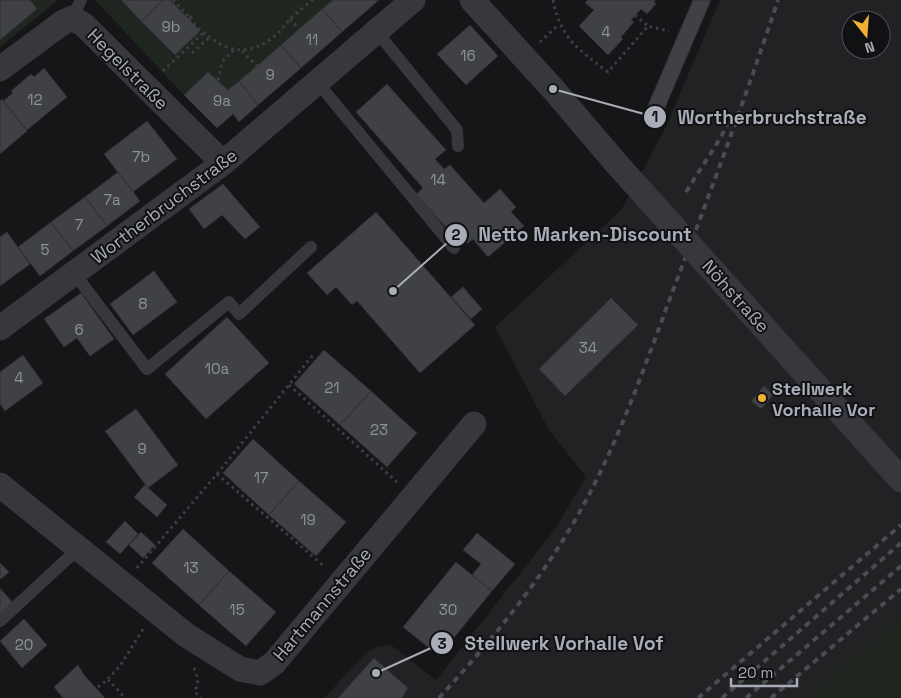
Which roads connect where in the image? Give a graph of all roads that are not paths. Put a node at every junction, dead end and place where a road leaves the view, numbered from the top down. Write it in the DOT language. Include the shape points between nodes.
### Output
graph roads {
  1 [pos="413,0"];
  2 [pos="472,0"];
  3 [pos="77,9"];
  4 [pos="377,32"];
  5 [pos="0,69"];
  6 [pos="318,83"];
  7 [pos="458,146"];
  8 [pos="223,163"];
  9 [pos="311,247"];
  10 [pos="454,248"];
  11 [pos="74,273"];
  12 [pos="0,328"];
  13 [pos="474,424"];
  14 [pos="901,480"];
  15 [pos="0,486"];
  16 [pos="78,549"];
  17 [pos="0,621"];
  1 -- 4 [label="street, Wortherbruchstraße"];
  2 -- 14 [label="street, Nöhstraße, bridge"];
  3 -- 5 [label="street, Hegelstraße"];
  3 -- 8 [label="street, Hegelstraße" via="84,25"];
  4 -- 6 [label="street, Wortherbruchstraße"];
  4 -- 7 [label="lane" via="457,130"];
  6 -- 8 [label="street, Wortherbruchstraße"];
  6 -- 10 [label="lane"];
  8 -- 11 [label="street, Wortherbruchstraße"];
  9 -- 11 [label="lane" via="239,314 229,302 147,369"];
  11 -- 12 [label="street, Wortherbruchstraße"];
  13 -- 16 [label="street, Hartmannstraße" via="274,663 260,673 240,669 186,635"];
  15 -- 16 [label="street, Hartmannstraße"];
  16 -- 17 [label="lane"];
}
